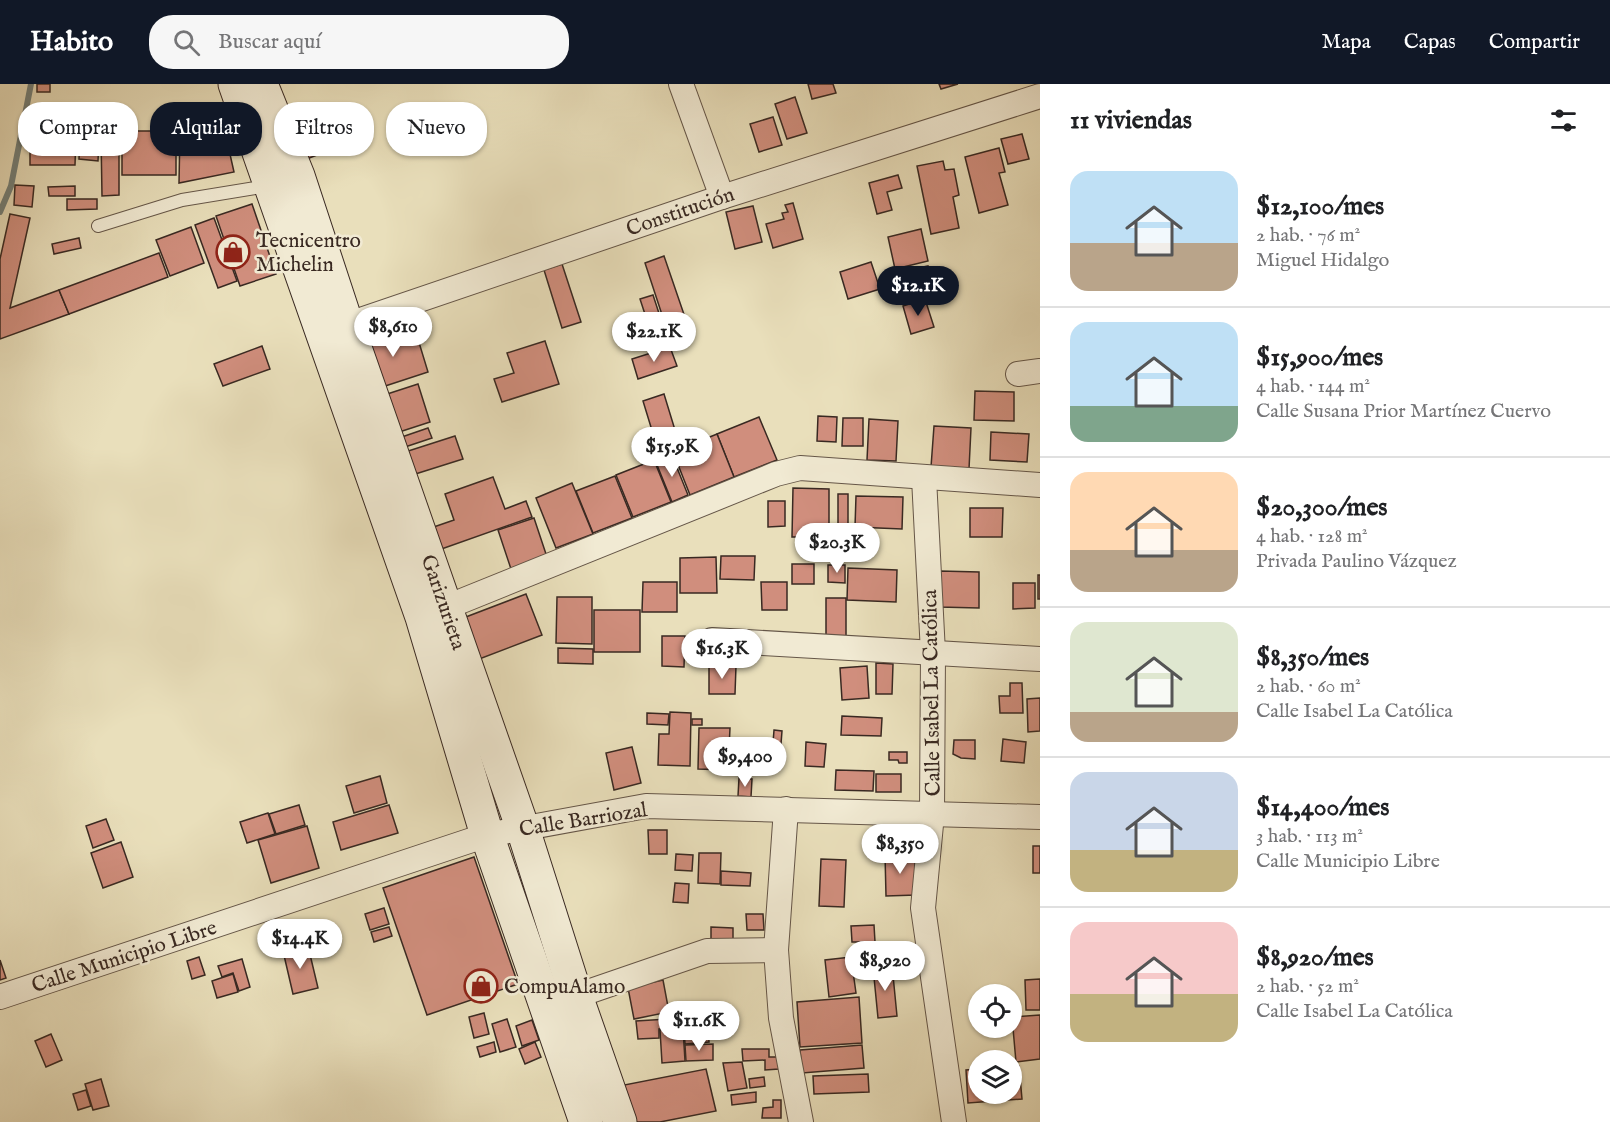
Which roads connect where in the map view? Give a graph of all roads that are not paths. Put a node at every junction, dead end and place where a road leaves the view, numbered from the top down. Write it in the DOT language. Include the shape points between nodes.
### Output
graph roads {
  1 [pos="235,84"];
  2 [pos="261,84"];
  3 [pos="681,84"];
  4 [pos="1037,92"];
  5 [pos="285,181"];
  6 [pos="722,197"];
  7 [pos="98,226"];
  8 [pos="335,329"];
  9 [pos="924,478"];
  10 [pos="1040,485"];
  11 [pos="434,612"];
  12 [pos="712,639"];
  13 [pos="933,653"];
  14 [pos="1040,659"];
  15 [pos="786,809"];
  16 [pos="932,814"];
  17 [pos="1040,817"];
  18 [pos="523,829"];
  19 [pos="487,835"];
  20 [pos="776,950"];
  21 [pos="576,996"];
  22 [pos="0,997"];
  23 [pos="586,1122"];
  24 [pos="620,1122"];
  25 [pos="801,1122"];
  26 [pos="954,1122"];
  1 -- 5 [label="main road, Garizurieta"];
  2 -- 5 [label="main road, Garizurieta"];
  3 -- 6 [label="street"];
  4 -- 6 [label="street, Constitución"];
  5 -- 7 [label="lane" via="182,200"];
  5 -- 8 [label="main road, Garizurieta"];
  6 -- 8 [label="street, Constitución"];
  8 -- 11 [label="main road, Garizurieta"];
  9 -- 10 [label="street"];
  9 -- 11 [label="street" via="800,468 776,474"];
  9 -- 13 [label="street, Calle Isabel La Católica"];
  11 -- 18 [label="main road, Garizurieta"];
  11 -- 19 [label="main road, Garizurieta"];
  12 -- 13 [label="street"];
  13 -- 14 [label="street"];
  13 -- 16 [label="street, Calle Isabel La Católica"];
  15 -- 16 [label="street, Calle Barriozal"];
  15 -- 18 [label="street, Calle Barriozal" via="646,806"];
  15 -- 20 [label="street"];
  16 -- 17 [label="street, Calle Barriozal"];
  16 -- 26 [label="street, Calle Isabel La Católica" via="923,908"];
  18 -- 19 [label="street, Calle Barriozal"];
  18 -- 21 [label="main road, Garizurieta"];
  19 -- 22 [label="street, Calle Municipio Libre"];
  19 -- 23 [label="main road, Garizurieta"];
  20 -- 21 [label="street" via="707,951"];
  20 -- 25 [label="street" via="781,1018"];
  21 -- 24 [label="main road, Garizurieta"];
}
